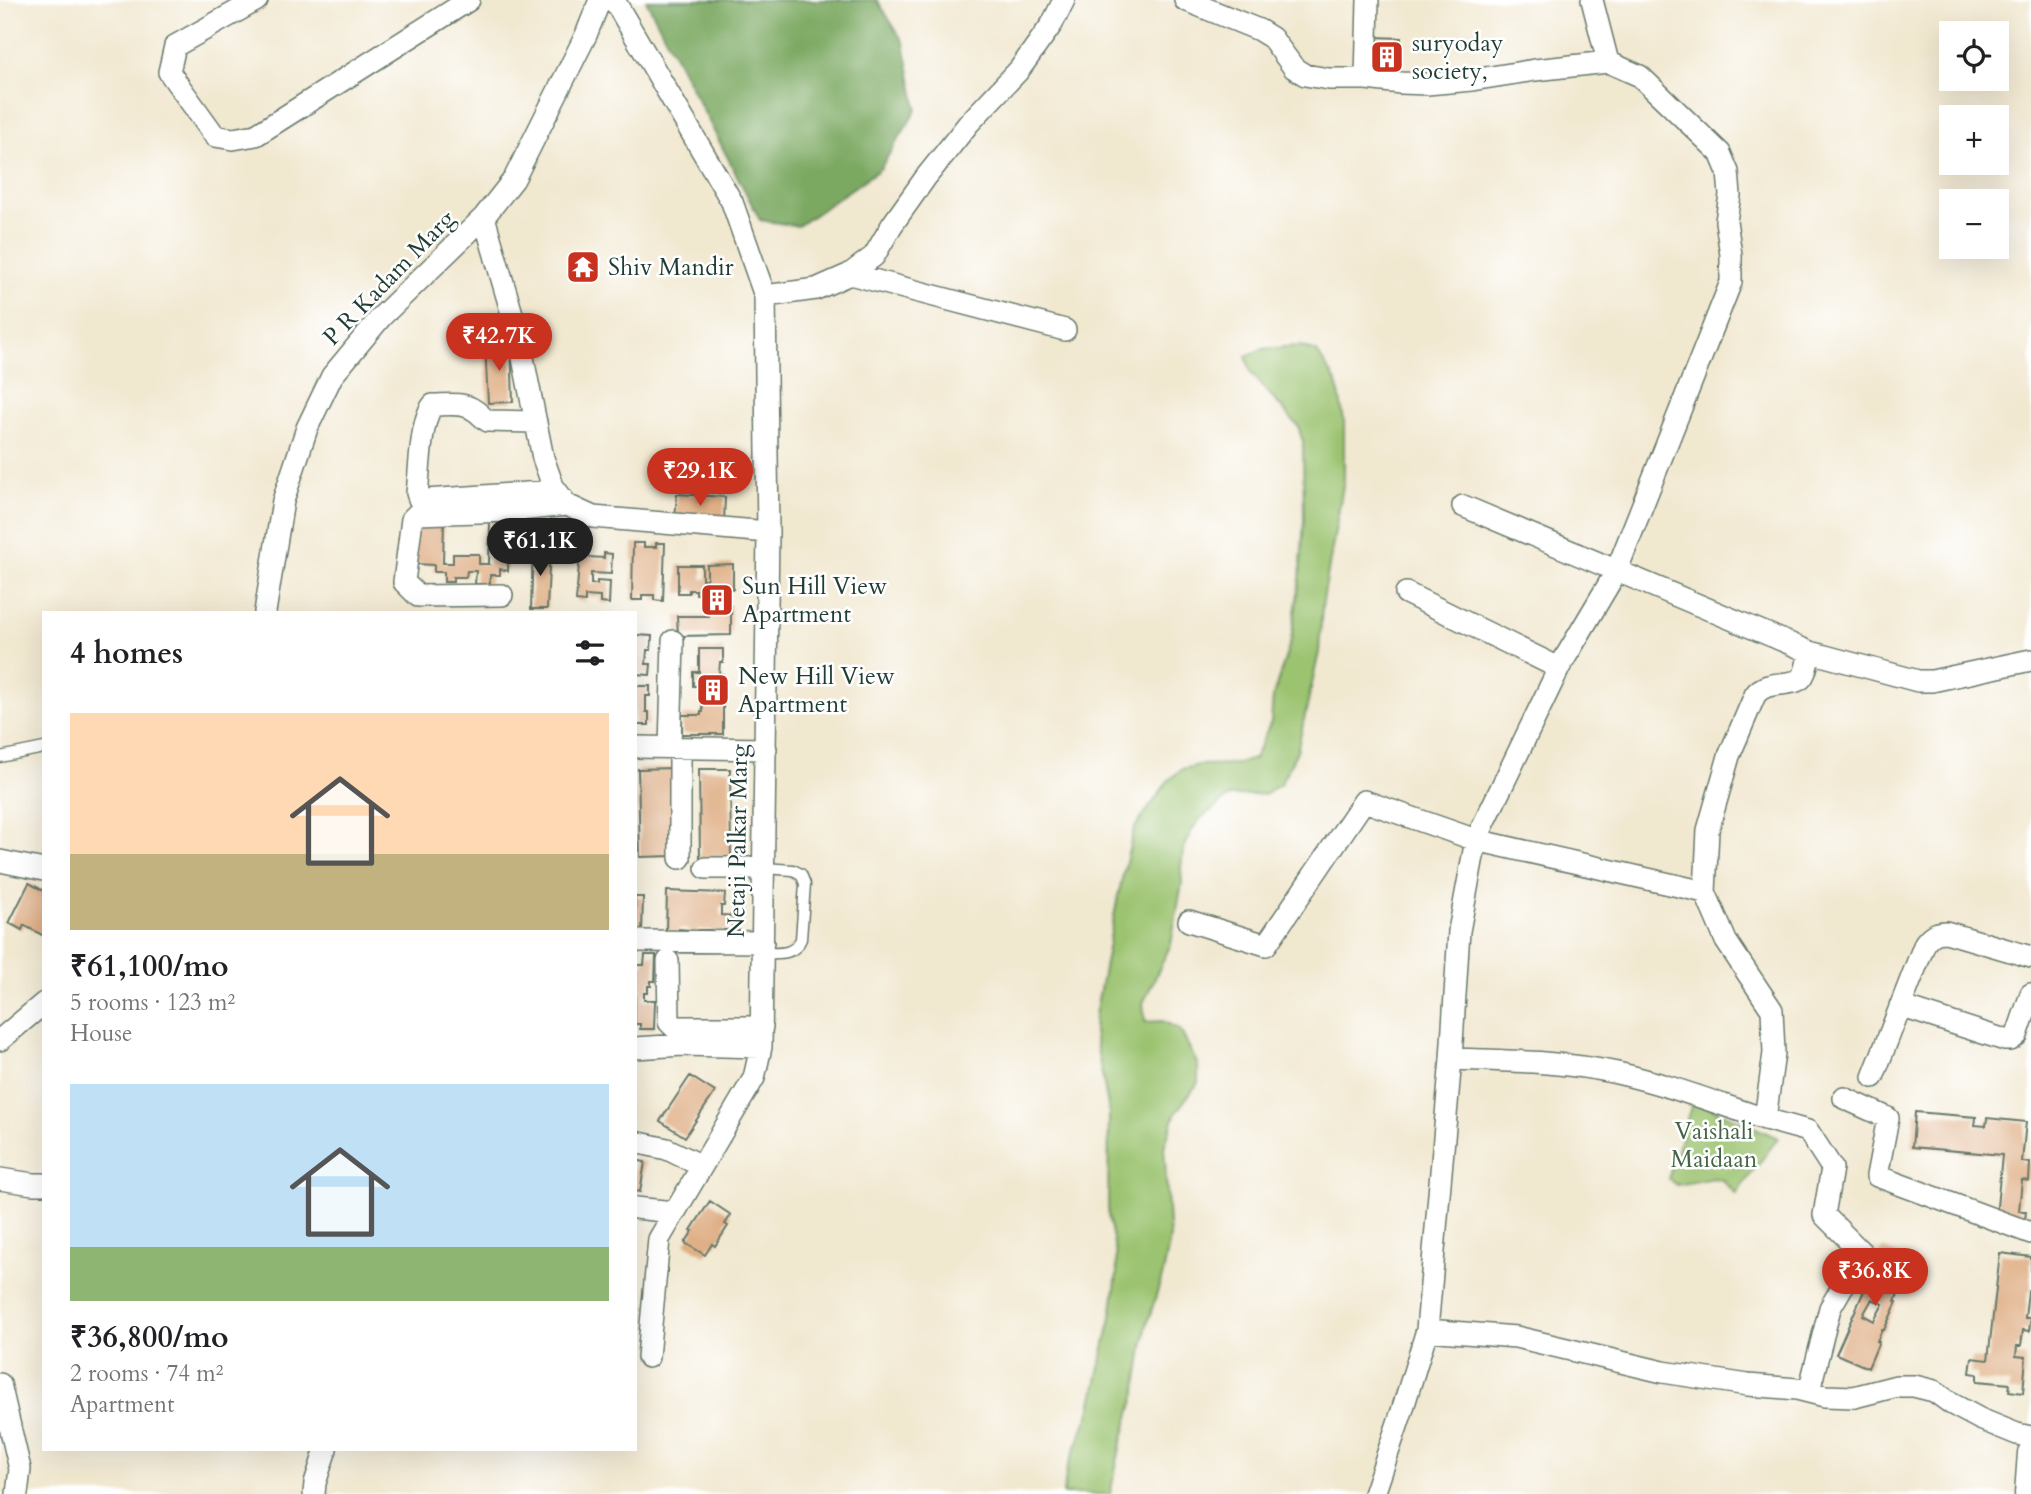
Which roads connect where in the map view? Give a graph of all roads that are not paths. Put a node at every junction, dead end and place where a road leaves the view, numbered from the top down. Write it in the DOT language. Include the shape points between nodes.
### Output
graph roads {
  1 [pos="257,0"];
  2 [pos="469,0"];
  3 [pos="600,0"];
  4 [pos="614,0"];
  5 [pos="1064,0"];
  6 [pos="1185,0"];
  7 [pos="1368,0"];
  8 [pos="1592,0"];
  9 [pos="1608,62"];
  10 [pos="1366,79"];
  11 [pos="484,217"];
  12 [pos="850,274"];
  13 [pos="765,296"];
  14 [pos="1065,330"];
  15 [pos="536,422"];
  16 [pos="562,498"];
  17 [pos="1463,506"];
  18 [pos="768,532"];
  19 [pos="1616,572"];
  20 [pos="1406,593"];
  21 [pos="502,595"];
  22 [pos="265,611"];
  23 [pos="673,641"];
  24 [pos="1810,652"];
  25 [pos="2031,660"];
  26 [pos="1559,668"];
  27 [pos="637,747"];
  28 [pos="42,748"];
  29 [pos="675,748"];
  30 [pos="766,748"];
  31 [pos="0,757"];
  32 [pos="1476,840"];
  33 [pos="680,858"];
  34 [pos="0,861"];
  35 [pos="706,868"];
  36 [pos="764,868"];
  37 [pos="42,870"];
  38 [pos="1705,892"];
  39 [pos="1189,921"];
  40 [pos="637,941"];
  41 [pos="763,947"];
  42 [pos="2031,957"];
  43 [pos="668,961"];
  44 [pos="2031,994"];
  45 [pos="42,1005"];
  46 [pos="1900,1006"];
  47 [pos="761,1037"];
  48 [pos="0,1040"];
  49 [pos="637,1048"];
  50 [pos="1451,1059"];
  51 [pos="1873,1077"];
  52 [pos="1844,1098"];
  53 [pos="1765,1119"];
  54 [pos="637,1142"];
  55 [pos="702,1166"];
  56 [pos="0,1179"];
  57 [pos="42,1184"];
  58 [pos="637,1208"];
  59 [pos="674,1212"];
  60 [pos="2031,1233"];
  61 [pos="1427,1330"];
  62 [pos="648,1357"];
  63 [pos="0,1384"];
  64 [pos="1809,1391"];
  65 [pos="2031,1437"];
  66 [pos="325,1451"];
  67 [pos="2031,1453"];
  68 [pos="18,1494"];
  69 [pos="314,1494"];
  70 [pos="1374,1494"];
  71 [pos="2028,1494"];
  1 -- 2 [label="street" via="175,46 169,72 215,136 256,135"];
  3 -- 11 [label="street, P R Kadam Marg" via="514,179"];
  4 -- 13 [label="street, Netaji Palkar Marg" via="732,202"];
  5 -- 12 [label="street" via="1019,69 926,177 874,256"];
  6 -- 10 [label="street" via="1272,38 1294,68 1305,75"];
  7 -- 10 [label="street"];
  8 -- 9 [label="street"];
  9 -- 10 [label="street" via="1427,84"];
  9 -- 19 [label="street" via="1640,76 1720,153 1728,172 1726,221 1731,255 1731,282"];
  11 -- 15 [label="street" via="519,338"];
  11 -- 22 [label="street, P R Kadam Marg" via="381,317 332,376 307,428 283,501"];
  12 -- 13 [label="street" via="816,289"];
  12 -- 14 [label="street"];
  13 -- 18 [label="street, Netaji Palkar Marg"];
  15 -- 16 [label="street" via="552,486"];
  15 -- 16 [label="street" via="488,421 474,409 433,405 425,424 419,499"];
  16 -- 18 [label="street" via="593,517"];
  16 -- 21 [label="street" via="510,511 417,514 412,519 404,582 410,590 418,596"];
  17 -- 19 [label="street"];
  18 -- 30 [label="street, Netaji Palkar Marg"];
  19 -- 24 [label="street"];
  19 -- 26 [label="street"];
  20 -- 26 [label="street"];
  23 -- 29 [label="street"];
  24 -- 25 [label="street" via="1918,681"];
  24 -- 38 [label="street" via="1798,681 1766,686 1755,695 1729,756 1708,830"];
  26 -- 32 [label="street"];
  27 -- 29 [label="street"];
  28 -- 31 [label="lane"];
  29 -- 30 [label="street"];
  29 -- 33 [label="street"];
  30 -- 36 [label="street, Netaji Palkar Marg"];
  32 -- 38 [label="street"];
  32 -- 39 [label="street" via="1364,801 1266,945"];
  32 -- 50 [label="street" via="1459,931"];
  34 -- 37 [label="street"];
  35 -- 36 [label="street"];
  36 -- 41 [label="street, Netaji Palkar Marg"];
  36 -- 41 [label="lane" via="793,870 802,874 805,884 799,946 790,952"];
  38 -- 53 [label="street" via="1726,941 1772,1010 1774,1053"];
  40 -- 41 [label="street"];
  41 -- 47 [label="street, Netaji Palkar Marg"];
  42 -- 46 [label="street" via="1938,932 1924,943"];
  43 -- 47 [label="street" via="669,1022 674,1027"];
  44 -- 46 [label="street" via="2017,1035 2011,1040"];
  45 -- 48 [label="street"];
  46 -- 51 [label="street"];
  47 -- 49 [label="street"];
  47 -- 55 [label="street, Netaji Palkar Marg" via="754,1078"];
  50 -- 53 [label="street" via="1538,1062 1614,1072"];
  50 -- 61 [label="street"];
  52 -- 60 [label="street" via="1888,1118 1877,1176"];
  53 -- 64 [label="street" via="1808,1132 1832,1168 1824,1215 1862,1253 1830,1308"];
  54 -- 55 [label="street" via="667,1149"];
  55 -- 59 [label="street, Netaji Palkar Marg"];
  56 -- 57 [label="street"];
  58 -- 59 [label="street"];
  59 -- 62 [label="street, Netaji Palkar Marg" via="659,1239"];
  61 -- 64 [label="street" via="1516,1336 1662,1372"];
  61 -- 70 [label="street"];
  63 -- 68 [label="street" via="20,1469"];
  64 -- 65 [label="street" via="1854,1396 1914,1386 1934,1391 1980,1419"];
  66 -- 69 [label="street"];
  67 -- 71 [label="street"];
}
